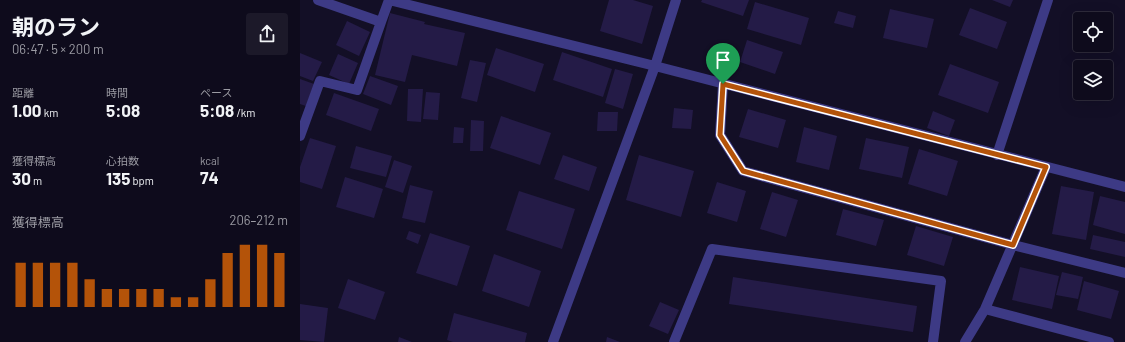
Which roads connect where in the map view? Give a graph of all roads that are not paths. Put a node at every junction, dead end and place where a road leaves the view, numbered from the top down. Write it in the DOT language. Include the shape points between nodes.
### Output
graph roads {
  1 [pos="318,0"];
  2 [pos="676,0"];
  3 [pos="1048,0"];
  4 [pos="381,22"];
  5 [pos="655,66"];
  6 [pos="723,84"];
  7 [pos="300,136"];
  8 [pos="997,155"];
  9 [pos="1046,167"];
  10 [pos="1125,187"];
  11 [pos="1013,245"];
  12 [pos="1125,273"];
  13 [pos="985,309"];
  14 [pos="553,342"];
  15 [pos="674,342"];
  16 [pos="933,342"];
  17 [pos="964,342"];
  18 [pos="1109,342"];
  1 -- 4 [label="street"];
  2 -- 5 [label="street"];
  3 -- 8 [label="street"];
  4 -- 5 [label="street" via="390,0"];
  4 -- 7 [label="street" via="357,90 320,81"];
  5 -- 6 [label="street"];
  5 -- 14 [label="street"];
  6 -- 8 [label="street"];
  6 -- 11 [label="street" via="720,135 743,171"];
  8 -- 9 [label="street"];
  9 -- 10 [label="street"];
  9 -- 11 [label="street"];
  11 -- 12 [label="street"];
  11 -- 13 [label="street"];
  13 -- 17 [label="street"];
  13 -- 18 [label="street"];
  15 -- 16 [label="street" via="712,249 941,281"];
}
